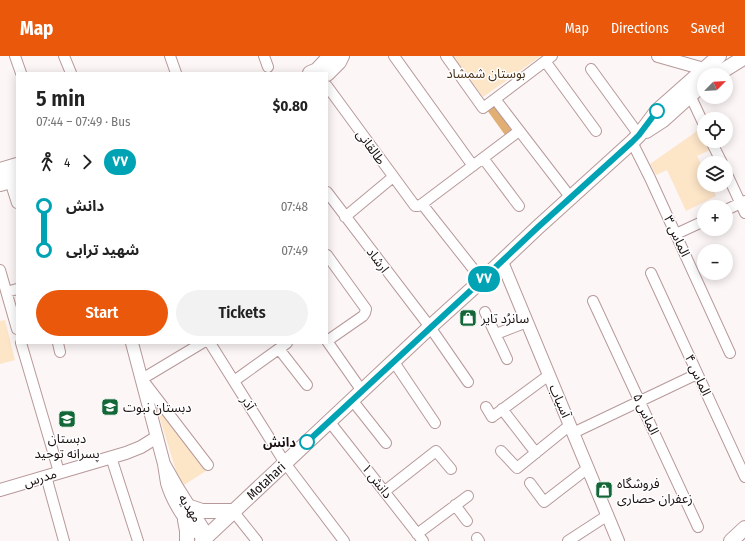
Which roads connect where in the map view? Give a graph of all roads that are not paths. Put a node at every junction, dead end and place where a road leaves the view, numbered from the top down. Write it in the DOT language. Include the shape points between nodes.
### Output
graph roads {
  1 [pos="15,56"];
  2 [pos="64,56"];
  3 [pos="170,56"];
  4 [pos="264,56"];
  5 [pos="330,56"];
  6 [pos="342,56"];
  7 [pos="394,56"];
  8 [pos="446,56"];
  9 [pos="658,56"];
  10 [pos="719,56"];
  11 [pos="745,57"];
  12 [pos="549,59"];
  13 [pos="268,67"];
  14 [pos="697,68"];
  15 [pos="712,68"];
  16 [pos="719,68"];
  17 [pos="591,69"];
  18 [pos="21,72"];
  19 [pos="71,72"];
  20 [pos="176,72"];
  21 [pos="312,72"];
  22 [pos="328,73"];
  23 [pos="697,82"];
  24 [pos="328,87"];
  25 [pos="697,89"];
  26 [pos="690,95"];
  27 [pos="495,99"];
  28 [pos="698,112"];
  29 [pos="519,131"];
  30 [pos="596,131"];
  31 [pos="635,138"];
  32 [pos="483,158"];
  33 [pos="16,165"];
  34 [pos="473,166"];
  35 [pos="0,170"];
  36 [pos="393,177"];
  37 [pos="9,181"];
  38 [pos="733,184"];
  39 [pos="328,193"];
  40 [pos="571,198"];
  41 [pos="16,200"];
  42 [pos="743,202"];
  43 [pos="419,205"];
  44 [pos="519,206"];
  45 [pos="733,207"];
  46 [pos="745,213"];
  47 [pos="345,217"];
  48 [pos="697,224"];
  49 [pos="676,234"];
  50 [pos="328,256"];
  51 [pos="502,262"];
  52 [pos="0,270"];
  53 [pos="651,273"];
  54 [pos="482,280"];
  55 [pos="16,289"];
  56 [pos="6,292"];
  57 [pos="593,301"];
  58 [pos="485,312"];
  59 [pos="527,322"];
  60 [pos="16,326"];
  61 [pos="430,327"];
  62 [pos="496,334"];
  63 [pos="328,340"];
  64 [pos="328,343"];
  65 [pos="21,344"];
  66 [pos="132,344"];
  67 [pos="200,344"];
  68 [pos="211,344"];
  69 [pos="283,346"];
  70 [pos="730,353"];
  71 [pos="508,359"];
  72 [pos="394,362"];
  73 [pos="697,374"];
  74 [pos="549,375"];
  75 [pos="142,379"];
  76 [pos="234,381"];
  77 [pos="468,382"];
  78 [pos="306,385"];
  79 [pos="357,396"];
  80 [pos="640,401"];
  81 [pos="486,408"];
  82 [pos="502,409"];
  83 [pos="330,421"];
  84 [pos="435,423"];
  85 [pos="572,429"];
  86 [pos="157,437"];
  87 [pos="386,443"];
  88 [pos="500,451"];
  89 [pos="126,453"];
  90 [pos="536,453"];
  91 [pos="111,457"];
  92 [pos="163,459"];
  93 [pos="285,463"];
  94 [pos="208,465"];
  95 [pos="588,468"];
  96 [pos="451,469"];
  97 [pos="59,472"];
  98 [pos="46,476"];
  99 [pos="745,477"];
  100 [pos="530,483"];
  101 [pos="0,490"];
  102 [pos="385,491"];
  103 [pos="468,496"];
  104 [pos="455,505"];
  105 [pos="233,511"];
  106 [pos="187,513"];
  107 [pos="608,515"];
  108 [pos="467,521"];
  109 [pos="698,527"];
  110 [pos="745,528"];
  111 [pos="420,537"];
  112 [pos="204,539"];
  113 [pos="64,541"];
  114 [pos="138,541"];
  115 [pos="186,541"];
  116 [pos="257,541"];
  117 [pos="344,541"];
  118 [pos="568,541"];
  119 [pos="618,541"];
  120 [pos="731,541"];
  1 -- 18 [label="street"];
  2 -- 19 [label="street"];
  3 -- 20 [label="street"];
  4 -- 13 [label="street"];
  5 -- 21 [label="main road"];
  6 -- 22 [label="main road"];
  7 -- 34 [label="street"];
  8 -- 27 [label="street" via="483,108"];
  9 -- 14 [label="street"];
  10 -- 15 [label="main road"];
  11 -- 16 [label="main road"];
  12 -- 27 [label="street"];
  12 -- 30 [label="street"];
  17 -- 31 [label="street, الماس ۳"];
  23 -- 31 [label="main road" via="657,111"];
  24 -- 36 [label="street, طالقانی"];
  25 -- 26 [label="main road, Motahari"];
  26 -- 28 [label="street"];
  26 -- 31 [label="main road, Motahari" via="663,120"];
  27 -- 29 [label="street"];
  29 -- 32 [label="street"];
  29 -- 40 [label="street"];
  31 -- 40 [label="main road, Motahari"];
  31 -- 49 [label="street, الماس ۳"];
  32 -- 34 [label="street"];
  32 -- 44 [label="street"];
  33 -- 35 [label="main road"];
  34 -- 43 [label="street"];
  36 -- 43 [label="street, طالقانی"];
  36 -- 47 [label="street"];
  37 -- 41 [label="street"];
  38 -- 42 [label="street"];
  39 -- 47 [label="street, ارشاد"];
  40 -- 51 [label="main road, Motahari"];
  42 -- 45 [label="street"];
  42 -- 46 [label="street"];
  43 -- 54 [label="street, طالقانی"];
  47 -- 61 [label="street, ارشاد"];
  48 -- 49 [label="street"];
  49 -- 70 [label="street, الماس ۳"];
  50 -- 63 [label="street" via="366,309 365,313"];
  51 -- 54 [label="main road, Motahari"];
  51 -- 59 [label="street, آسیاب"];
  52 -- 56 [label="street"];
  53 -- 73 [label="street, الماس ۴"];
  54 -- 61 [label="main road, Motahari"];
  55 -- 56 [label="street"];
  56 -- 60 [label="street"];
  57 -- 80 [label="street, الماس ۵"];
  58 -- 62 [label="street"];
  59 -- 62 [label="street"];
  59 -- 74 [label="street, آسیاب"];
  61 -- 72 [label="main road, Motahari"];
  61 -- 77 [label="street, ارشاد"];
  62 -- 71 [label="street"];
  64 -- 79 [label="street"];
  65 -- 97 [label="street"];
  66 -- 75 [label="street, مهدیه"];
  67 -- 75 [label="street"];
  68 -- 76 [label="street, آذر"];
  69 -- 76 [label="street"];
  69 -- 78 [label="street"];
  72 -- 79 [label="main road, Motahari"];
  72 -- 84 [label="street"];
  73 -- 80 [label="street"];
  73 -- 99 [label="street, الماس ۴"];
  74 -- 82 [label="street"];
  74 -- 85 [label="street, آسیاب"];
  75 -- 86 [label="street, مهدیه"];
  75 -- 94 [label="street"];
  76 -- 93 [label="street, آذر"];
  79 -- 83 [label="main road, Motahari"];
  79 -- 87 [label="street"];
  80 -- 85 [label="street"];
  80 -- 109 [label="street, الماس ۵"];
  81 -- 82 [label="street" via="492,417"];
  82 -- 90 [label="street"];
  83 -- 93 [label="main road, Motahari"];
  83 -- 102 [label="street, دانش ۱"];
  85 -- 90 [label="street"];
  85 -- 95 [label="street, آسیاب"];
  86 -- 89 [label="street"];
  86 -- 92 [label="street, مهدیه"];
  88 -- 90 [label="street" via="517,468"];
  89 -- 91 [label="street, مدرس"];
  89 -- 92 [label="street" via="146,452"];
  91 -- 97 [label="street, مدرس"];
  91 -- 114 [label="street"];
  92 -- 106 [label="street, مهدیه" via="168,483"];
  93 -- 105 [label="main road, Motahari"];
  93 -- 117 [label="street, آذر"];
  95 -- 100 [label="street" via="544,502"];
  95 -- 107 [label="street, آسیاب"];
  96 -- 102 [label="street" via="436,451"];
  97 -- 98 [label="street, مدرس"];
  98 -- 101 [label="street, مدرس"];
  98 -- 113 [label="street"];
  102 -- 111 [label="street, دانش ۱"];
  103 -- 104 [label="street"];
  104 -- 108 [label="street"];
  104 -- 111 [label="street"];
  105 -- 106 [label="main road"];
  105 -- 112 [label="main road, Motahari"];
  105 -- 116 [label="street"];
  106 -- 112 [label="street, مهدیه" via="198,535"];
  106 -- 115 [label="main road"];
  107 -- 118 [label="street"];
  107 -- 119 [label="street, آسیاب"];
  110 -- 120 [label="main road"];
}
